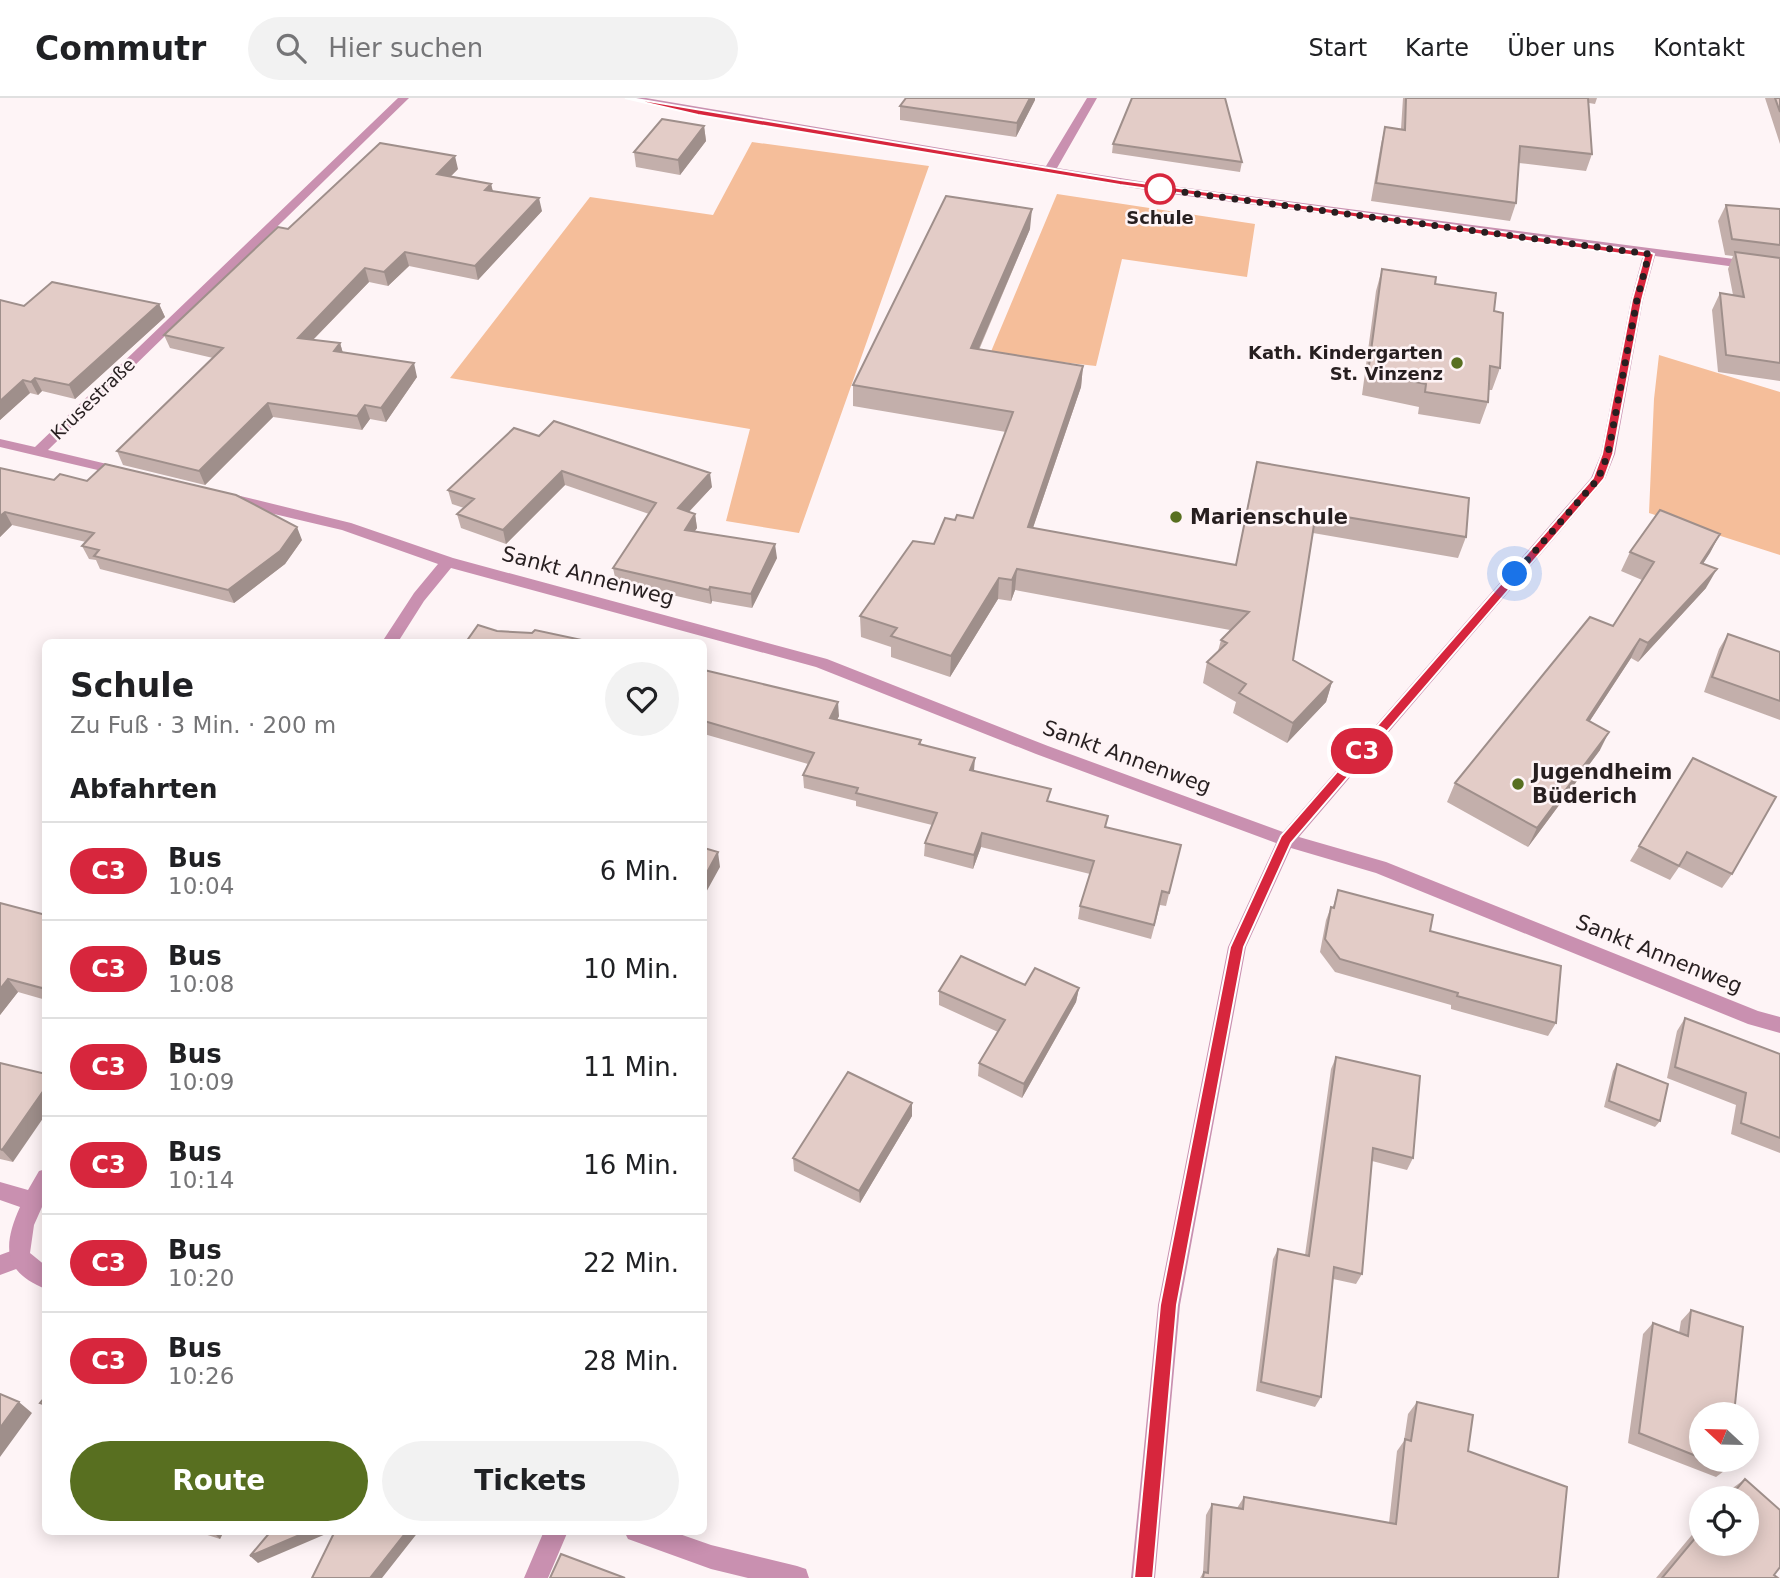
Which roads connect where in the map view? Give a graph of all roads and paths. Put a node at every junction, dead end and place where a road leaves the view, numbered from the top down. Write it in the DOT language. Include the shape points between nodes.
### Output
graph roads {
  1 [pos="404,98"];
  2 [pos="630,98"];
  3 [pos="1093,98"];
  4 [pos="1049,171"];
  5 [pos="1649,254"];
  6 [pos="1780,270"];
  7 [pos="0,443"];
  8 [pos="38,452"];
  9 [pos="132,474"];
  10 [pos="212,494"];
  11 [pos="448,562"];
  12 [pos="392,639"];
  13 [pos="1286,840"];
  14 [pos="1780,1025"];
  15 [pos="42,1185"];
  16 [pos="0,1191"];
  17 [pos="32,1201"];
  18 [pos="9,1261"];
  19 [pos="42,1277"];
  20 [pos="554,1535"];
  21 [pos="647,1535"];
  22 [pos="536,1578"];
  23 [pos="797,1578"];
  24 [pos="1143,1578"];
  1 -- 8 [label="street, Krusestraße"];
  2 -- 4 [label="street"];
  3 -- 4 [label="street"];
  4 -- 5 [label="street"];
  5 -- 6 [label="street"];
  5 -- 13 [label="street" via="1608,454 1598,479"];
  7 -- 8 [label="street"];
  8 -- 9 [label="street, Krusestraße"];
  10 -- 11 [label="street" via="346,526"];
  11 -- 12 [label="street"];
  11 -- 13 [label="street, Sankt Annenweg" via="821,663"];
  13 -- 14 [label="street, Sankt Annenweg" via="1380,867"];
  13 -- 24 [label="street" via="1237,947 1169,1305"];
  15 -- 17 [label="street"];
  16 -- 17 [label="street"];
  17 -- 18 [label="street"];
  18 -- 19 [label="street"];
  20 -- 22 [label="street"];
  21 -- 23 [label="street" via="710,1558"];
}
